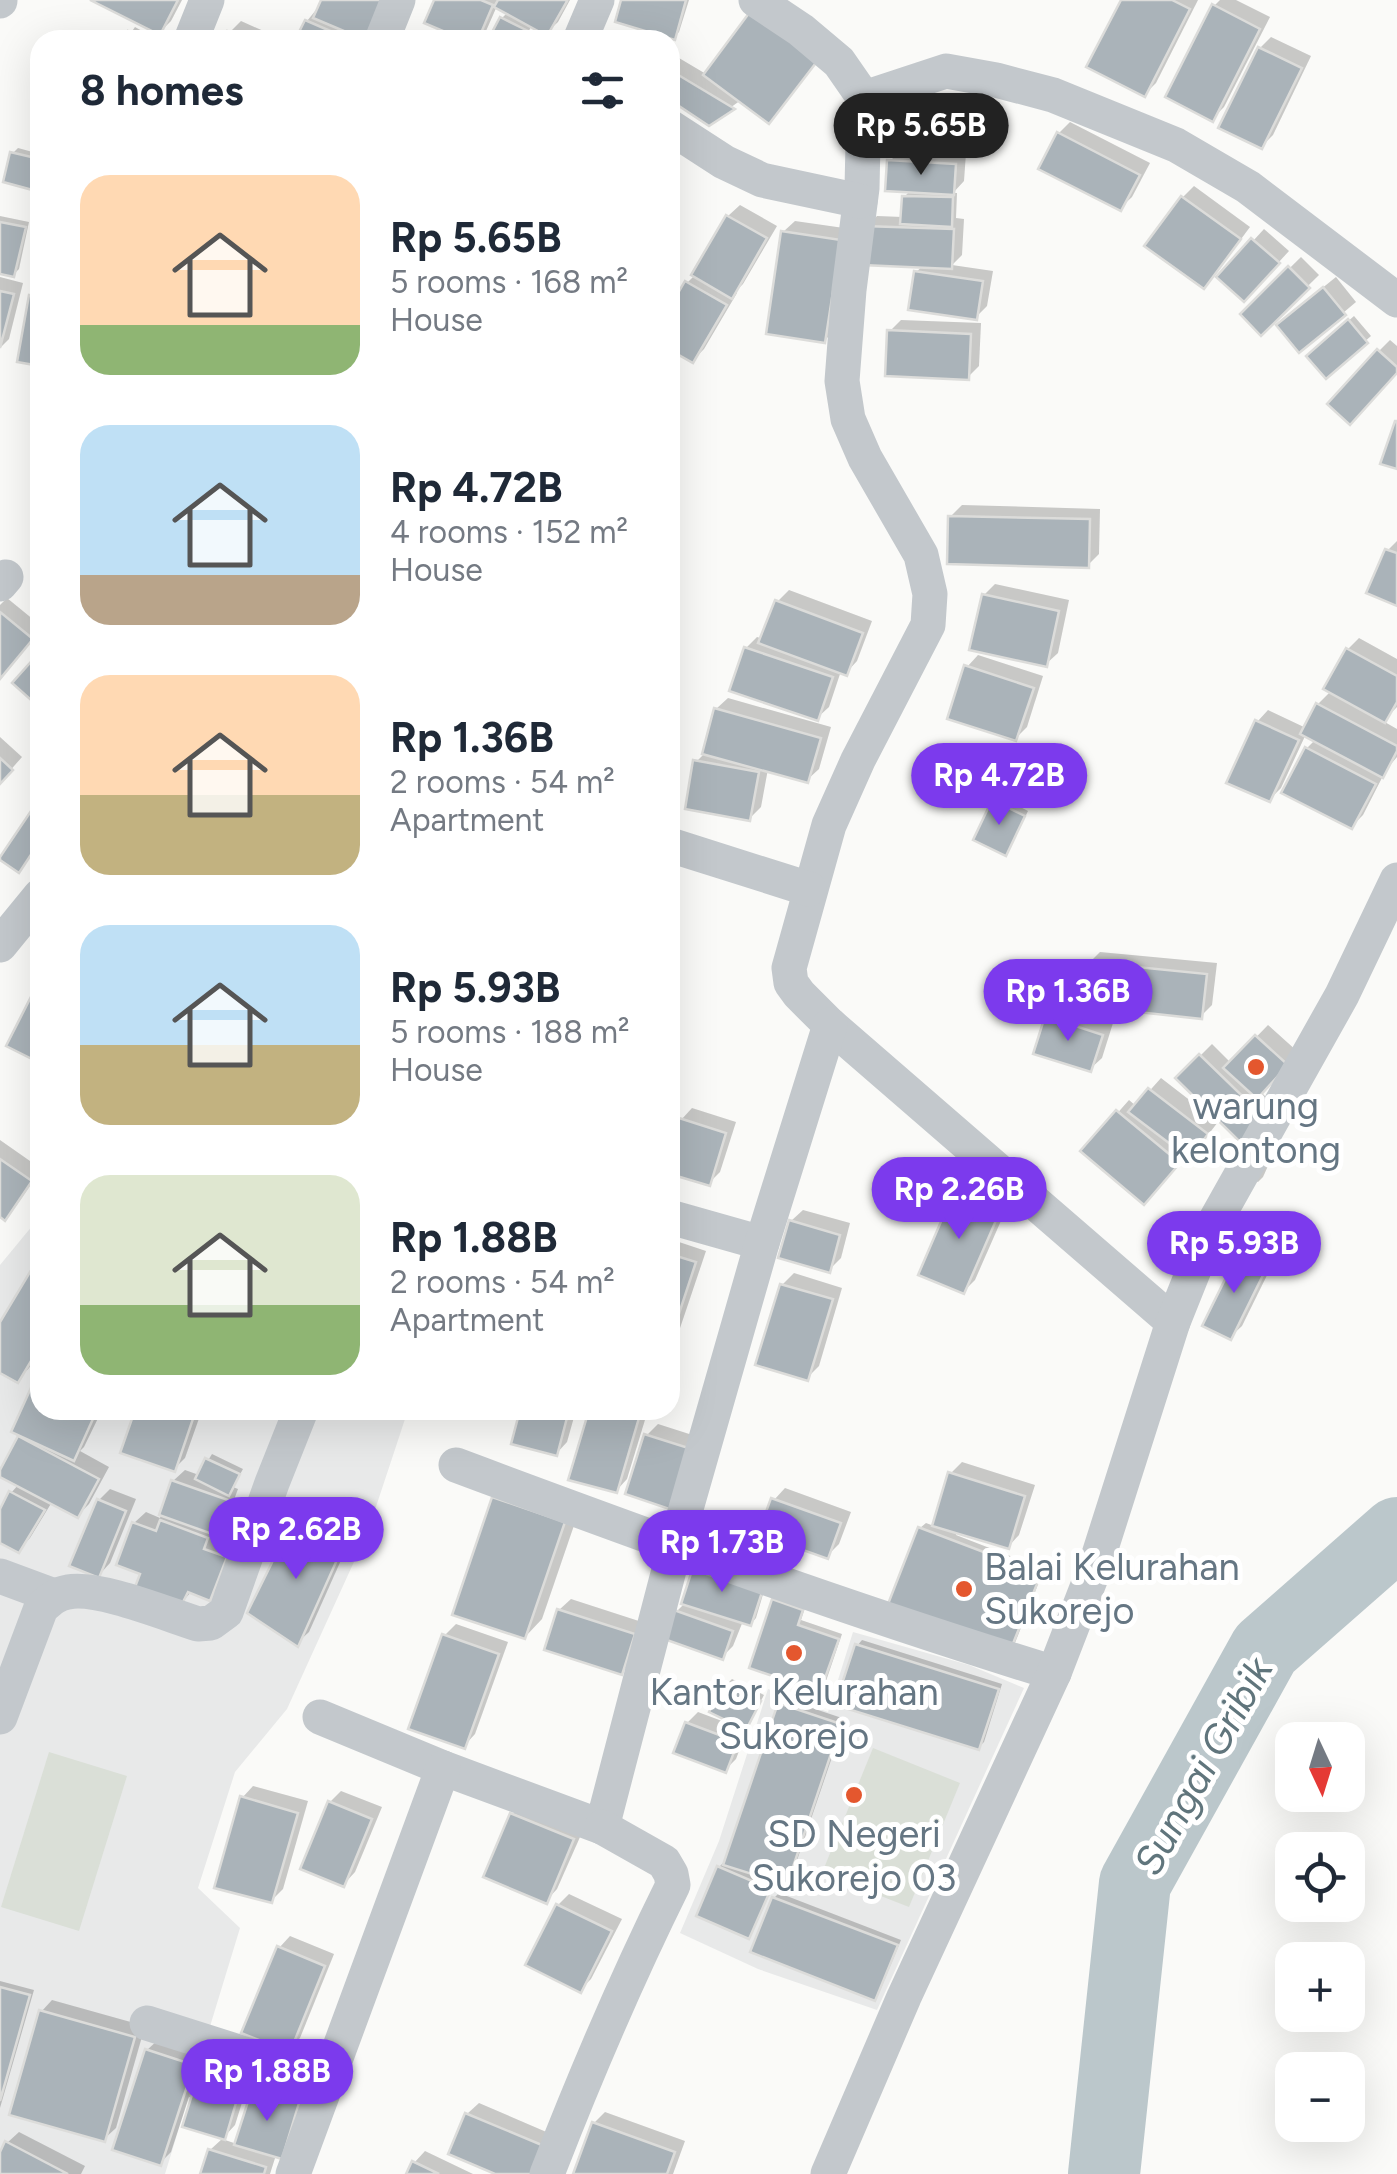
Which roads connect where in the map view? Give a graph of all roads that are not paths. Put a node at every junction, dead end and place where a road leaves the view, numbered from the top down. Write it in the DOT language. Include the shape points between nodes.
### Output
graph roads {
  1 [pos="207,0"];
  2 [pos="398,0"];
  3 [pos="596,0"];
  4 [pos="756,0"];
  5 [pos="195,30"];
  6 [pos="386,30"];
  7 [pos="584,30"];
  8 [pos="877,93"];
  9 [pos="680,134"];
  10 [pos="860,201"];
  11 [pos="1395,294"];
  12 [pos="680,848"];
  13 [pos="1397,880"];
  14 [pos="810,889"];
  15 [pos="830,1025"];
  16 [pos="680,1221"];
  17 [pos="762,1244"];
  18 [pos="1173,1322"];
  19 [pos="297,1420"];
  20 [pos="456,1465"];
  21 [pos="675,1547"];
  22 [pos="0,1576"];
  23 [pos="54,1596"];
  24 [pos="1054,1673"];
  25 [pos="0,1717"];
  26 [pos="320,1717"];
  27 [pos="443,1768"];
  28 [pos="602,1827"];
  29 [pos="148,2023"];
  30 [pos="328,2080"];
  31 [pos="292,2174"];
  32 [pos="546,2174"];
  33 [pos="828,2174"];
  1 -- 5 [label="street"];
  2 -- 6 [label="street"];
  3 -- 7 [label="street"];
  4 -- 8 [label="street"];
  8 -- 10 [label="street"];
  8 -- 11 [label="street" via="946,71 1053,95 1176,145 1248,187"];
  9 -- 10 [label="street" via="762,180"];
  10 -- 14 [label="street" via="842,381 848,419 921,555 930,594 928,625 858,760"];
  12 -- 14 [label="street"];
  13 -- 18 [label="street" via="1342,995 1209,1232"];
  14 -- 15 [label="street" via="788,968 799,994"];
  15 -- 17 [label="street"];
  15 -- 18 [label="street"];
  16 -- 17 [label="street"];
  17 -- 21 [label="street"];
  18 -- 24 [label="street"];
  19 -- 23 [label="street" via="231,1602 212,1623 90,1591"];
  20 -- 21 [label="street"];
  21 -- 24 [label="street"];
  21 -- 28 [label="street"];
  22 -- 23 [label="street"];
  23 -- 25 [label="street" via="41,1608"];
  24 -- 33 [label="street"];
  26 -- 27 [label="street"];
  27 -- 28 [label="street"];
  27 -- 30 [label="street"];
  28 -- 32 [label="street" via="664,1862 672,1885"];
  29 -- 30 [label="street"];
  30 -- 31 [label="street"];
}
